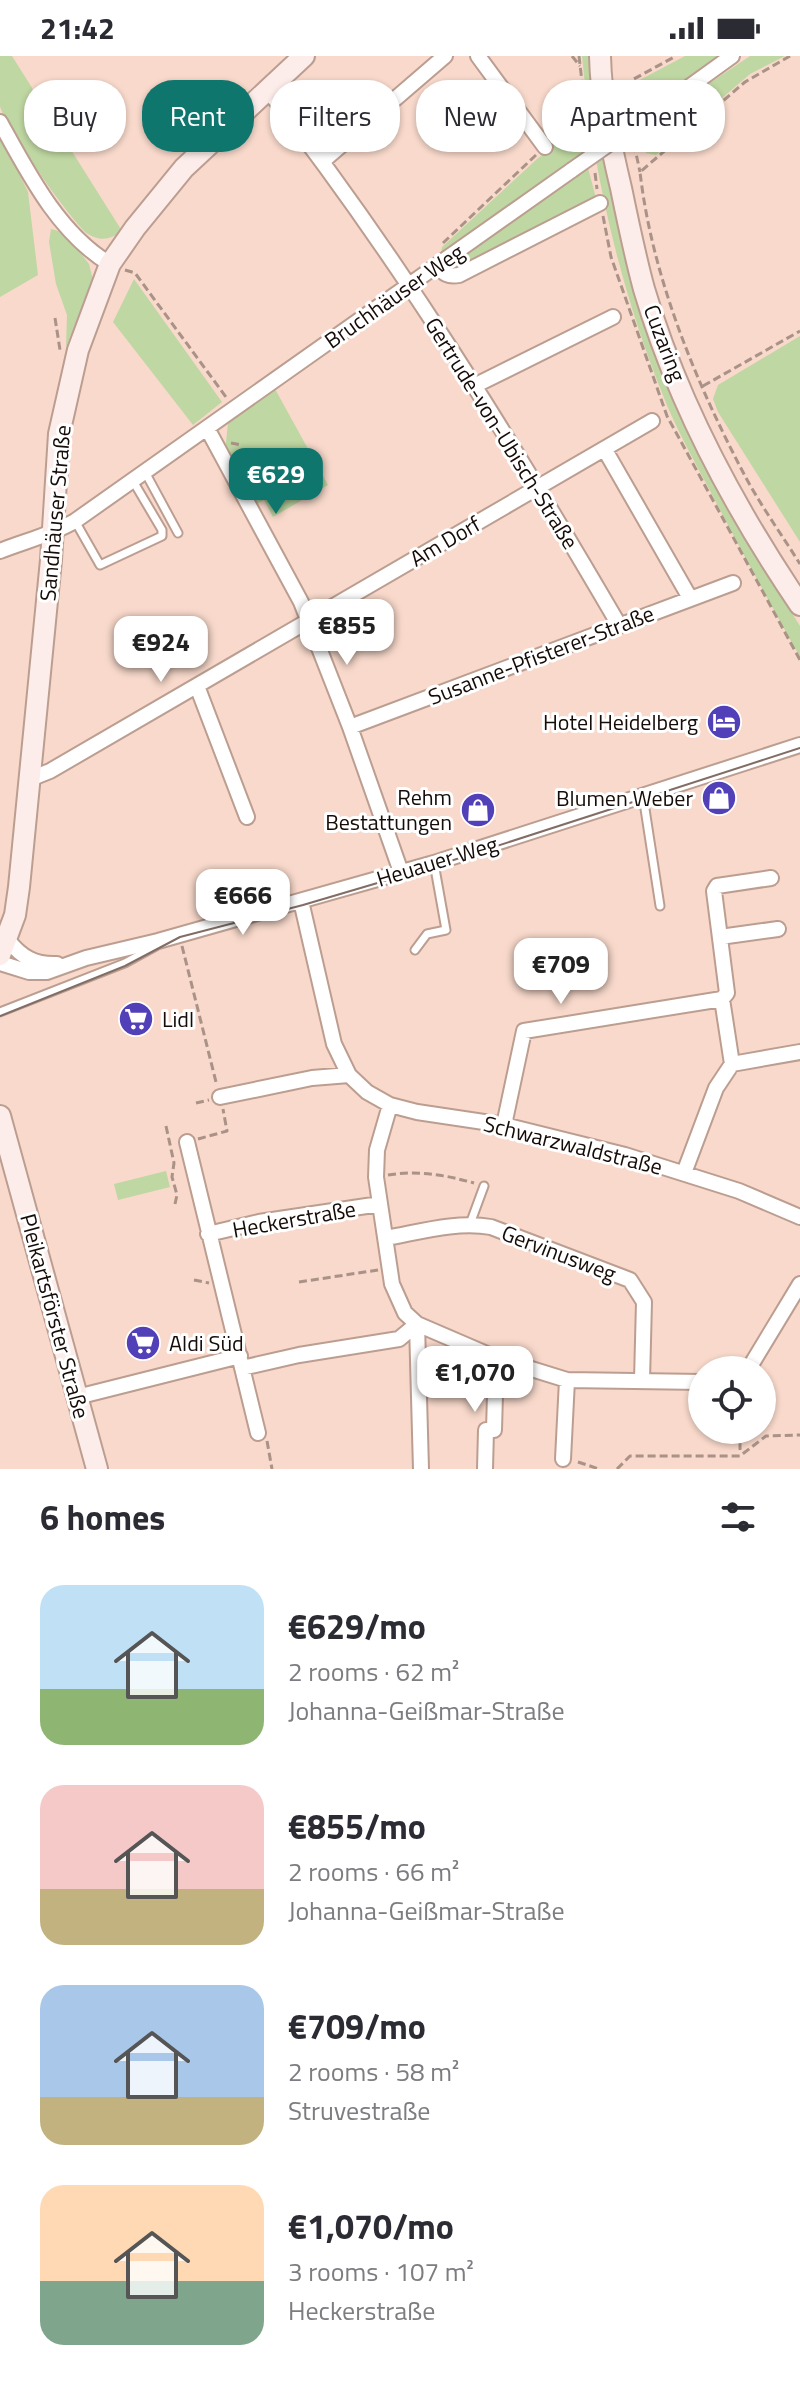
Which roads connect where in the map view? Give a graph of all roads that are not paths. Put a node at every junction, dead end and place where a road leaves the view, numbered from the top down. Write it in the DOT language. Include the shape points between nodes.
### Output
graph roads {
  1 [pos="304,56"];
  2 [pos="445,56"];
  3 [pos="478,56"];
  4 [pos="600,56"];
  5 [pos="732,56"];
  6 [pos="267,89"];
  7 [pos="0,122"];
  8 [pos="542,143"];
  9 [pos="323,161"];
  10 [pos="600,203"];
  11 [pos="110,264"];
  12 [pos="438,266"];
  13 [pos="408,285"];
  14 [pos="613,317"];
  15 [pos="476,385"];
  16 [pos="652,421"];
  17 [pos="207,428"];
  18 [pos="605,450"];
  19 [pos="139,476"];
  20 [pos="538,487"];
  21 [pos="75,521"];
  22 [pos="53,533"];
  23 [pos="178,533"];
  24 [pos="0,551"];
  25 [pos="733,583"];
  26 [pos="690,598"];
  27 [pos="800,605"];
  28 [pos="308,621"];
  29 [pos="619,625"];
  30 [pos="197,686"];
  31 [pos="350,727"];
  32 [pos="800,745"];
  33 [pos="30,779"];
  34 [pos="643,796"];
  35 [pos="247,817"];
  36 [pos="434,863"];
  37 [pos="401,872"];
  38 [pos="771,878"];
  39 [pos="301,901"];
  40 [pos="660,906"];
  41 [pos="778,929"];
  42 [pos="176,936"];
  43 [pos="720,937"];
  44 [pos="4,947"];
  45 [pos="415,950"];
  46 [pos="0,963"];
  47 [pos="70,963"];
  48 [pos="722,999"];
  49 [pos="0,1012"];
  50 [pos="800,1052"];
  51 [pos="732,1064"];
  52 [pos="349,1075"];
  53 [pos="220,1097"];
  54 [pos="390,1105"];
  55 [pos="0,1116"];
  56 [pos="504,1125"];
  57 [pos="187,1142"];
  58 [pos="684,1173"];
  59 [pos="484,1186"];
  60 [pos="380,1204"];
  61 [pos="800,1217"];
  62 [pos="470,1224"];
  63 [pos="208,1234"];
  64 [pos="386,1238"];
  65 [pos="800,1284"];
  66 [pos="417,1324"];
  67 [pos="758,1356"];
  68 [pos="496,1358"];
  69 [pos="241,1362"];
  70 [pos="567,1380"];
  71 [pos="642,1380"];
  72 [pos="688,1382"];
  73 [pos="77,1397"];
  74 [pos="258,1433"];
  75 [pos="563,1459"];
  76 [pos="97,1469"];
  77 [pos="421,1469"];
  78 [pos="485,1469"];
  1 -- 6 [label="street, Sandhäuser Straße"];
  2 -- 9 [label="street"];
  3 -- 8 [label="street"];
  4 -- 27 [label="street, Cuzaring" via="627,217 669,358 717,465"];
  5 -- 12 [label="street, Bruchhäuser Weg, bridge"];
  6 -- 9 [label="street, Gertrude-von-Ubisch-Straße"];
  6 -- 11 [label="street, Sandhäuser Straße" via="184,168"];
  7 -- 11 [label="street" via="66,227"];
  9 -- 13 [label="street, Gertrude-von-Ubisch-Straße"];
  10 -- 12 [label="street" via="459,275 451,277"];
  11 -- 22 [label="street, Sandhäuser Straße" via="78,350 59,434"];
  12 -- 13 [label="street, Bruchhäuser Weg"];
  13 -- 15 [label="street, Gertrude-von-Ubisch-Straße"];
  13 -- 17 [label="street, Bruchhäuser Weg"];
  14 -- 15 [label="street"];
  15 -- 20 [label="street, Gertrude-von-Ubisch-Straße"];
  16 -- 18 [label="street, Am Dorf"];
  17 -- 19 [label="street, Bruchhäuser Weg"];
  17 -- 28 [label="street"];
  18 -- 20 [label="street, Am Dorf"];
  18 -- 26 [label="street"];
  19 -- 21 [label="street, Bruchhäuser Weg"];
  19 -- 21 [label="lane" via="162,536 100,565"];
  19 -- 23 [label="lane"];
  20 -- 28 [label="street, Am Dorf"];
  20 -- 29 [label="street, Gertrude-von-Ubisch-Straße"];
  21 -- 22 [label="street, Bruchhäuser Weg"];
  22 -- 24 [label="street, Bruchhäuser Weg"];
  22 -- 33 [label="street, Sandhäuser Straße"];
  25 -- 26 [label="street, Susanne-Pfisterer-Straße"];
  26 -- 29 [label="street, Susanne-Pfisterer-Straße"];
  28 -- 30 [label="street, Am Dorf"];
  28 -- 31 [label="street"];
  29 -- 31 [label="street, Susanne-Pfisterer-Straße"];
  30 -- 33 [label="street, Am Dorf"];
  30 -- 35 [label="street"];
  31 -- 37 [label="street"];
  32 -- 34 [label="street, Heuauer Weg"];
  33 -- 44 [label="street, Sandhäuser Straße" via="19,887"];
  34 -- 36 [label="street, Heuauer Weg"];
  34 -- 40 [label="lane"];
  36 -- 37 [label="street, Heuauer Weg"];
  36 -- 45 [label="lane" via="446,930 427,934"];
  37 -- 39 [label="street, Heuauer Weg"];
  38 -- 43 [label="street" via="717,886"];
  39 -- 42 [label="street, Heuauer Weg"];
  39 -- 52 [label="street, Schwarzwaldstraße" via="334,1044"];
  41 -- 43 [label="street"];
  42 -- 47 [label="street, Heuauer Weg"];
  42 -- 49 [label="lane" via="125,963"];
  43 -- 48 [label="street" via="727,993"];
  44 -- 47 [label="street, Heuauer Weg" via="31,961"];
  46 -- 47 [label="street, Heuauer Weg" via="39,973"];
  48 -- 51 [label="street"];
  48 -- 56 [label="street" via="524,1031"];
  50 -- 51 [label="street"];
  51 -- 58 [label="street" via="716,1088"];
  52 -- 53 [label="street"];
  52 -- 54 [label="street, Schwarzwaldstraße"];
  54 -- 56 [label="street, Schwarzwaldstraße"];
  54 -- 60 [label="street, Heckerstraße" via="377,1150"];
  55 -- 73 [label="street, Pleikartsförster Straße"];
  56 -- 58 [label="street, Schwarzwaldstraße"];
  57 -- 63 [label="street"];
  58 -- 61 [label="street, Schwarzwaldstraße"];
  59 -- 62 [label="lane"];
  60 -- 63 [label="street, Heckerstraße"];
  60 -- 64 [label="street, Heckerstraße"];
  62 -- 64 [label="street, Gervinusweg"];
  62 -- 71 [label="street, Gervinusweg" via="491,1227 630,1280 644,1302"];
  63 -- 69 [label="street"];
  64 -- 66 [label="street, Heckerstraße" via="398,1299"];
  65 -- 67 [label="street"];
  66 -- 68 [label="street"];
  66 -- 69 [label="street" via="399,1339"];
  66 -- 77 [label="street"];
  68 -- 70 [label="street"];
  68 -- 78 [label="street" via="494,1430 486,1430"];
  69 -- 73 [label="street"];
  69 -- 74 [label="street"];
  70 -- 71 [label="street"];
  70 -- 75 [label="street"];
  71 -- 72 [label="street"];
  73 -- 76 [label="street, Pleikartsförster Straße"];
}
